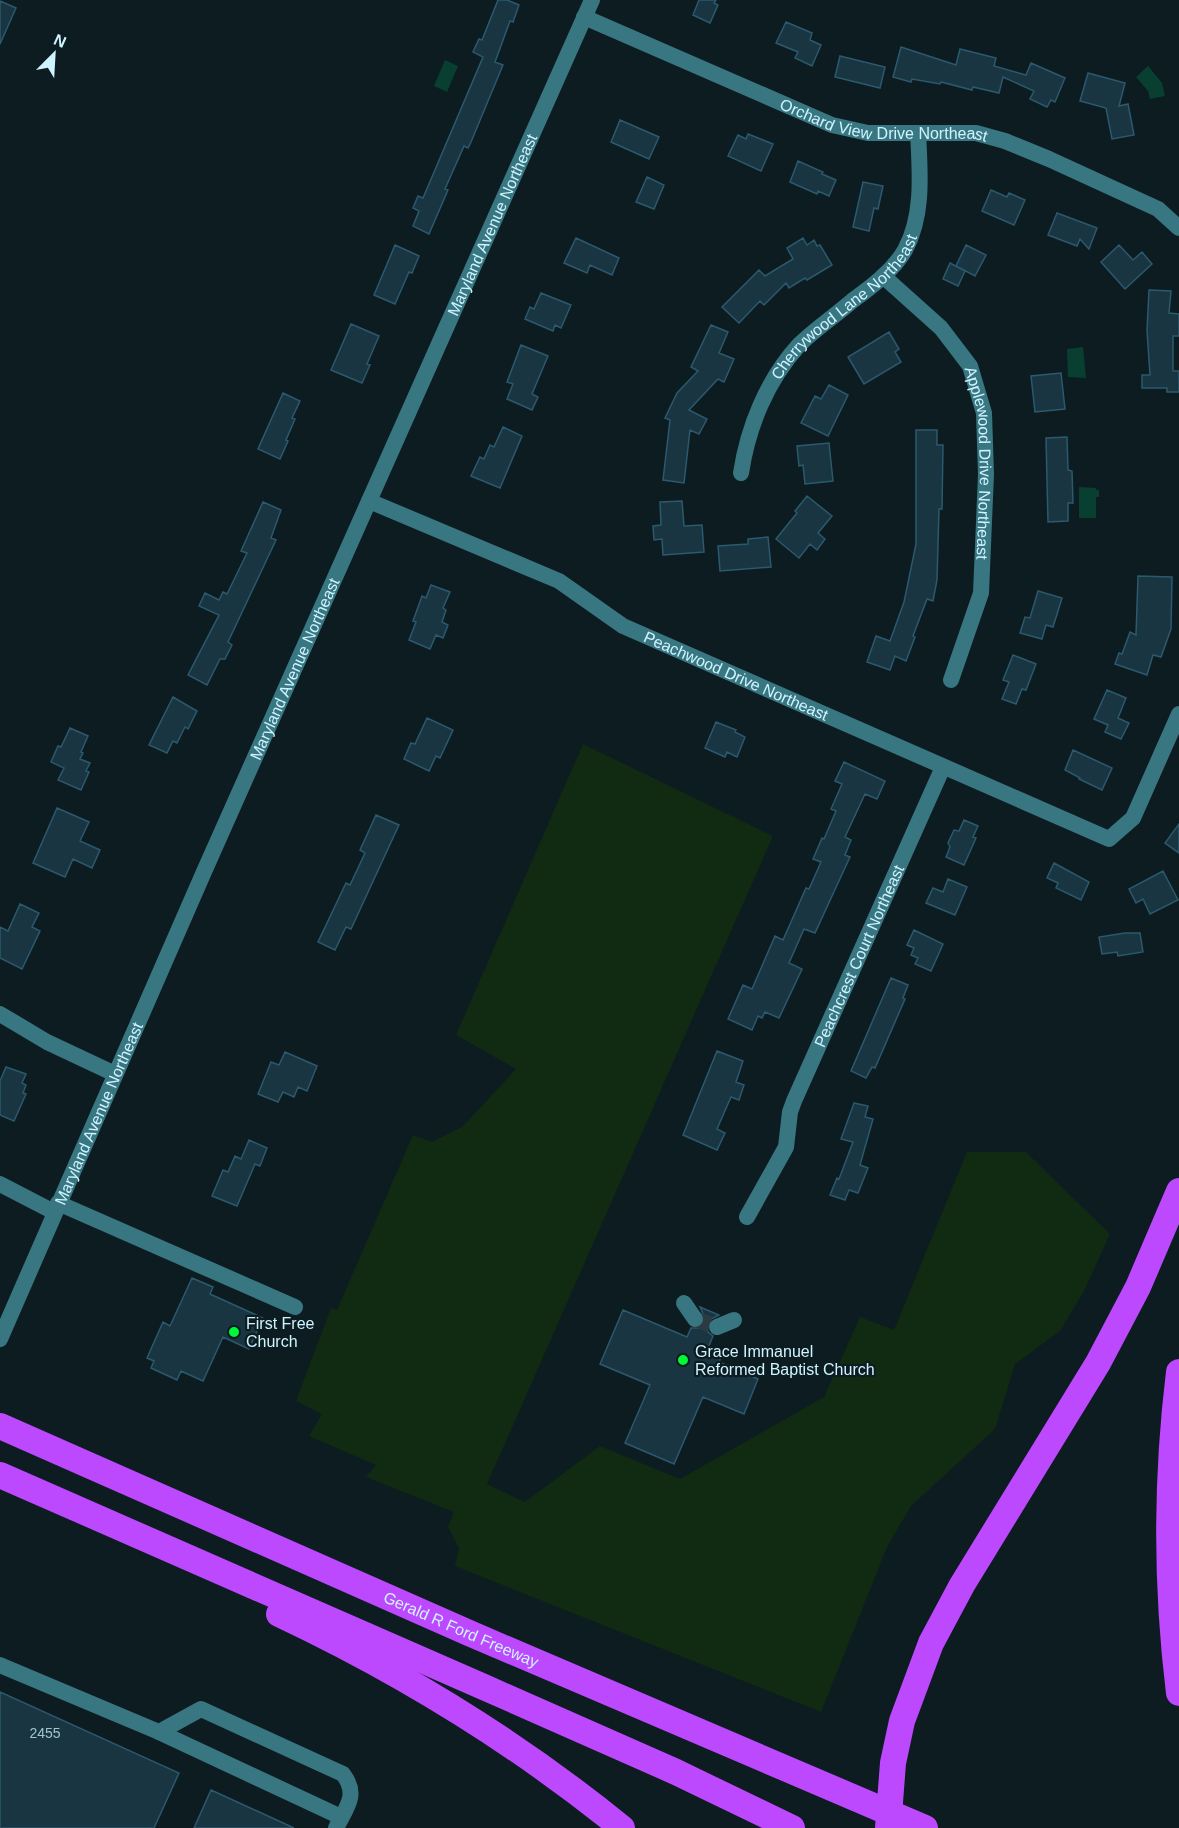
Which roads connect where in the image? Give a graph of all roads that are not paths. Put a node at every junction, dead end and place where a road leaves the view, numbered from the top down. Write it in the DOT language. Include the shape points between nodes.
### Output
graph roads {
  1 [pos="592,0"];
  2 [pos="584,17"];
  3 [pos="918,133"];
  4 [pos="1179,228"];
  5 [pos="883,276"];
  6 [pos="741,473"];
  7 [pos="369,501"];
  8 [pos="951,680"];
  9 [pos="1179,714"];
  10 [pos="943,767"];
  11 [pos="0,1014"];
  12 [pos="115,1074"];
  13 [pos="0,1184"];
  14 [pos="1179,1191"];
  15 [pos="56,1208"];
  16 [pos="747,1217"];
  17 [pos="684,1303"];
  18 [pos="295,1307"];
  19 [pos="695,1319"];
  20 [pos="734,1320"];
  21 [pos="717,1327"];
  22 [pos="0,1339"];
  23 [pos="1179,1372"];
  24 [pos="0,1426"];
  25 [pos="0,1477"];
  26 [pos="0,1665"];
  27 [pos="1179,1693"];
  28 [pos="159,1732"];
  29 [pos="339,1822"];
  30 [pos="622,1828"];
  31 [pos="792,1828"];
  32 [pos="888,1828"];
  33 [pos="925,1828"];
  1 -- 2 [label="street, Maryland Avenue Northeast"];
  2 -- 3 [label="street, Orchard View Drive Northeast" via="832,125 868,133"];
  2 -- 7 [label="street, Maryland Avenue Northeast"];
  3 -- 4 [label="street, Orchard View Drive Northeast" via="976,133 1005,141 1158,209"];
  3 -- 5 [label="street, Cherrywood Lane Northeast" via="919,196 915,226 904,252"];
  5 -- 6 [label="street, Cherrywood Lane Northeast" via="801,344 778,370 759,407"];
  5 -- 8 [label="street, Applewood Drive Northeast" via="940,328 970,366 984,413 986,484 981,593"];
  7 -- 10 [label="street, Peachwood Drive Northeast" via="559,581 623,626"];
  7 -- 12 [label="street, Maryland Avenue Northeast"];
  9 -- 10 [label="street, Peachwood Drive Northeast" via="1133,818 1109,839"];
  10 -- 16 [label="street, Peachcrest Court Northeast" via="794,1101 786,1147"];
  11 -- 12 [label="street" via="47,1042"];
  12 -- 15 [label="street, Maryland Avenue Northeast"];
  13 -- 15 [label="street"];
  14 -- 32 [label="highway" via="1138,1287 1098,1363 940,1623 902,1721 893,1763"];
  15 -- 18 [label="street"];
  15 -- 22 [label="street, Maryland Avenue Northeast"];
  17 -- 19 [label="street"];
  20 -- 21 [label="street"];
  23 -- 27 [label="highway" via="1169,1538"];
  24 -- 33 [label="highway, Gerald R Ford Freeway"];
  25 -- 30 [label="highway" via="379,1664 488,1729"];
  25 -- 31 [label="highway" via="676,1772"];
  26 -- 28 [label="street"];
  28 -- 29 [label="street"];
  28 -- 29 [label="street" via="201,1709 343,1774 350,1784 351,1796"];
}
